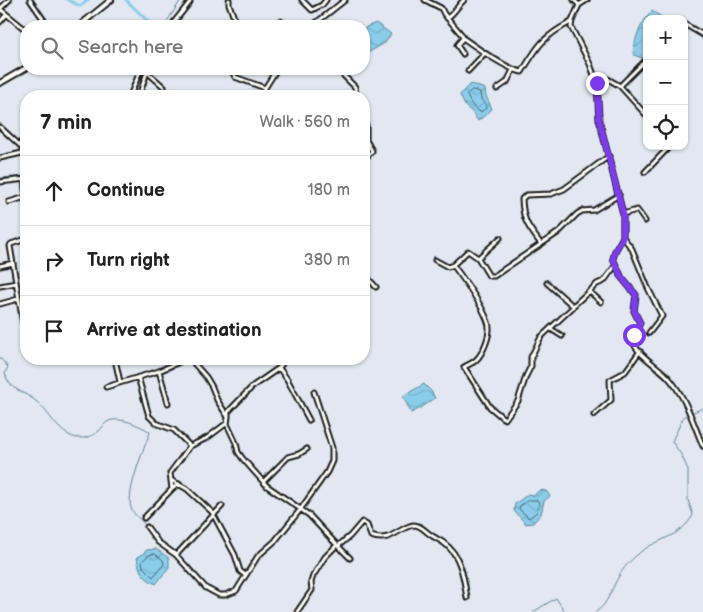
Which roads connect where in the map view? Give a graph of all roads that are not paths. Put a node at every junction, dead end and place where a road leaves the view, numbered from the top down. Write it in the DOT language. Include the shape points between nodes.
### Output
graph roads {
  1 [pos="9,0"];
  2 [pos="30,0"];
  3 [pos="111,0"];
  4 [pos="190,0"];
  5 [pos="229,0"];
  6 [pos="302,0"];
  7 [pos="326,0"];
  8 [pos="345,0"];
  9 [pos="425,0"];
  10 [pos="464,0"];
  11 [pos="574,0"];
  12 [pos="587,0"];
  13 [pos="578,5"];
  14 [pos="0,9"];
  15 [pos="6,14"];
  16 [pos="447,18"];
  17 [pos="42,20"];
  18 [pos="86,20"];
  19 [pos="176,20"];
  20 [pos="236,20"];
  21 [pos="320,20"];
  22 [pos="572,21"];
  23 [pos="0,22"];
  24 [pos="20,25"];
  25 [pos="688,25"];
  26 [pos="703,35"];
  27 [pos="463,38"];
  28 [pos="463,54"];
  29 [pos="484,54"];
  30 [pos="646,60"];
  31 [pos="513,70"];
  32 [pos="20,71"];
  33 [pos="468,71"];
  34 [pos="139,75"];
  35 [pos="146,75"];
  36 [pos="153,75"];
  37 [pos="234,75"];
  38 [pos="274,75"];
  39 [pos="343,75"];
  40 [pos="0,83"];
  41 [pos="597,83"];
  42 [pos="620,86"];
  43 [pos="164,87"];
  44 [pos="266,88"];
  45 [pos="497,88"];
  46 [pos="132,90"];
  47 [pos="141,90"];
  48 [pos="355,90"];
  49 [pos="643,112"];
  50 [pos="0,127"];
  51 [pos="20,145"];
  52 [pos="666,150"];
  53 [pos="20,153"];
  54 [pos="609,156"];
  55 [pos="0,158"];
  56 [pos="645,172"];
  57 [pos="20,180"];
  58 [pos="0,182"];
  59 [pos="619,196"];
  60 [pos="20,199"];
  61 [pos="9,202"];
  62 [pos="623,214"];
  63 [pos="645,221"];
  64 [pos="623,237"];
  65 [pos="500,238"];
  66 [pos="20,242"];
  67 [pos="541,244"];
  68 [pos="478,258"];
  69 [pos="435,260"];
  70 [pos="13,263"];
  71 [pos="453,265"];
  72 [pos="0,266"];
  73 [pos="615,266"];
  74 [pos="370,281"];
  75 [pos="16,283"];
  76 [pos="547,283"];
  77 [pos="0,286"];
  78 [pos="376,288"];
  79 [pos="589,291"];
  80 [pos="18,300"];
  81 [pos="601,302"];
  82 [pos="0,304"];
  83 [pos="573,307"];
  84 [pos="20,312"];
  85 [pos="551,329"];
  86 [pos="649,333"];
  87 [pos="562,336"];
  88 [pos="640,352"];
  89 [pos="116,365"];
  90 [pos="174,365"];
  91 [pos="194,365"];
  92 [pos="281,365"];
  93 [pos="279,368"];
  94 [pos="159,371"];
  95 [pos="138,377"];
  96 [pos="120,382"];
  97 [pos="106,387"];
  98 [pos="314,392"];
  99 [pos="168,403"];
  100 [pos="594,414"];
  101 [pos="228,418"];
  102 [pos="309,420"];
  103 [pos="227,424"];
  104 [pos="190,446"];
  105 [pos="703,446"];
  106 [pos="307,449"];
  107 [pos="172,480"];
  108 [pos="264,481"];
  109 [pos="179,484"];
  110 [pos="172,489"];
  111 [pos="222,506"];
  112 [pos="300,510"];
  113 [pos="213,516"];
  114 [pos="144,518"];
  115 [pos="147,527"];
  116 [pos="338,546"];
  117 [pos="176,555"];
  118 [pos="350,558"];
  119 [pos="245,575"];
  120 [pos="467,598"];
  121 [pos="298,612"];
  1 -- 14 [label="street"];
  2 -- 17 [label="street"];
  3 -- 18 [label="main road"];
  4 -- 19 [label="street"];
  5 -- 20 [label="street"];
  6 -- 7 [label="street" via="312,10"];
  8 -- 21 [label="street"];
  9 -- 16 [label="street" via="441,8"];
  10 -- 16 [label="street"];
  11 -- 13 [label="street"];
  12 -- 13 [label="street"];
  13 -- 22 [label="street"];
  14 -- 15 [label="street"];
  15 -- 23 [label="street"];
  15 -- 24 [label="street"];
  16 -- 27 [label="street"];
  22 -- 31 [label="street" via="552,32 535,49 522,72"];
  22 -- 41 [label="street" via="571,27"];
  25 -- 26 [label="street"];
  27 -- 28 [label="street" via="457,45"];
  27 -- 29 [label="street"];
  29 -- 31 [label="street"];
  29 -- 33 [label="street"];
  30 -- 42 [label="street"];
  31 -- 45 [label="street" via="507,82"];
  32 -- 40 [label="main road"];
  34 -- 46 [label="street"];
  35 -- 47 [label="street"];
  36 -- 43 [label="street"];
  37 -- 44 [label="street"];
  38 -- 44 [label="street"];
  39 -- 48 [label="street"];
  41 -- 42 [label="street" via="608,78"];
  41 -- 54 [label="street" via="599,119"];
  42 -- 49 [label="street"];
  50 -- 51 [label="street"];
  52 -- 56 [label="street"];
  53 -- 55 [label="street"];
  54 -- 59 [label="street"];
  54 -- 67 [label="street" via="564,189 551,194 526,195 522,199 526,223"];
  57 -- 58 [label="street"];
  59 -- 62 [label="street"];
  59 -- 67 [label="street" via="594,210 577,214"];
  60 -- 61 [label="street"];
  62 -- 63 [label="street" via="636,210"];
  62 -- 64 [label="street"];
  64 -- 73 [label="street" via="615,251"];
  64 -- 86 [label="street" via="632,249 662,316"];
  65 -- 68 [label="street"];
  66 -- 70 [label="street" via="11,244"];
  67 -- 68 [label="street" via="494,276 489,276"];
  68 -- 71 [label="street" via="468,251"];
  69 -- 71 [label="street" via="446,267"];
  70 -- 72 [label="street"];
  70 -- 75 [label="street"];
  71 -- 85 [label="street" via="489,324 481,354 464,367 490,407 503,418 518,402 531,358 541,337"];
  73 -- 79 [label="street" via="604,281"];
  73 -- 88 [label="street" via="636,295 634,310 640,323 633,339"];
  74 -- 78 [label="street"];
  75 -- 77 [label="street"];
  75 -- 80 [label="street"];
  76 -- 79 [label="street" via="573,306"];
  79 -- 81 [label="street"];
  80 -- 82 [label="street"];
  80 -- 84 [label="street"];
  83 -- 85 [label="street"];
  85 -- 87 [label="street"];
  88 -- 100 [label="street" via="625,372 610,380 611,400"];
  88 -- 105 [label="street" via="668,377 681,395"];
  89 -- 96 [label="street"];
  90 -- 94 [label="street"];
  91 -- 101 [label="street" via="206,377"];
  92 -- 93 [label="street"];
  93 -- 101 [label="street" via="253,386 228,412"];
  93 -- 102 [label="street"];
  94 -- 95 [label="street"];
  94 -- 99 [label="street"];
  95 -- 96 [label="street"];
  95 -- 104 [label="street" via="150,416 156,423 174,430"];
  96 -- 97 [label="street"];
  98 -- 112 [label="street" via="332,455 327,472"];
  101 -- 103 [label="street"];
  103 -- 104 [label="street"];
  103 -- 108 [label="street" via="238,452"];
  104 -- 107 [label="street" via="170,473"];
  106 -- 108 [label="street" via="288,457"];
  107 -- 109 [label="street"];
  107 -- 110 [label="street"];
  108 -- 112 [label="street"];
  109 -- 110 [label="street"];
  109 -- 113 [label="street"];
  110 -- 114 [label="street"];
  111 -- 113 [label="street"];
  112 -- 116 [label="street"];
  112 -- 119 [label="street"];
  113 -- 117 [label="street"];
  113 -- 119 [label="street"];
  115 -- 117 [label="street" via="158,542"];
  116 -- 118 [label="street"];
  116 -- 120 [label="street" via="362,522 372,536 378,538 419,526 455,553"];
  116 -- 121 [label="street" via="325,557 313,576 312,590"];
  117 -- 119 [label="street" via="206,588 219,595 236,591"];
}
